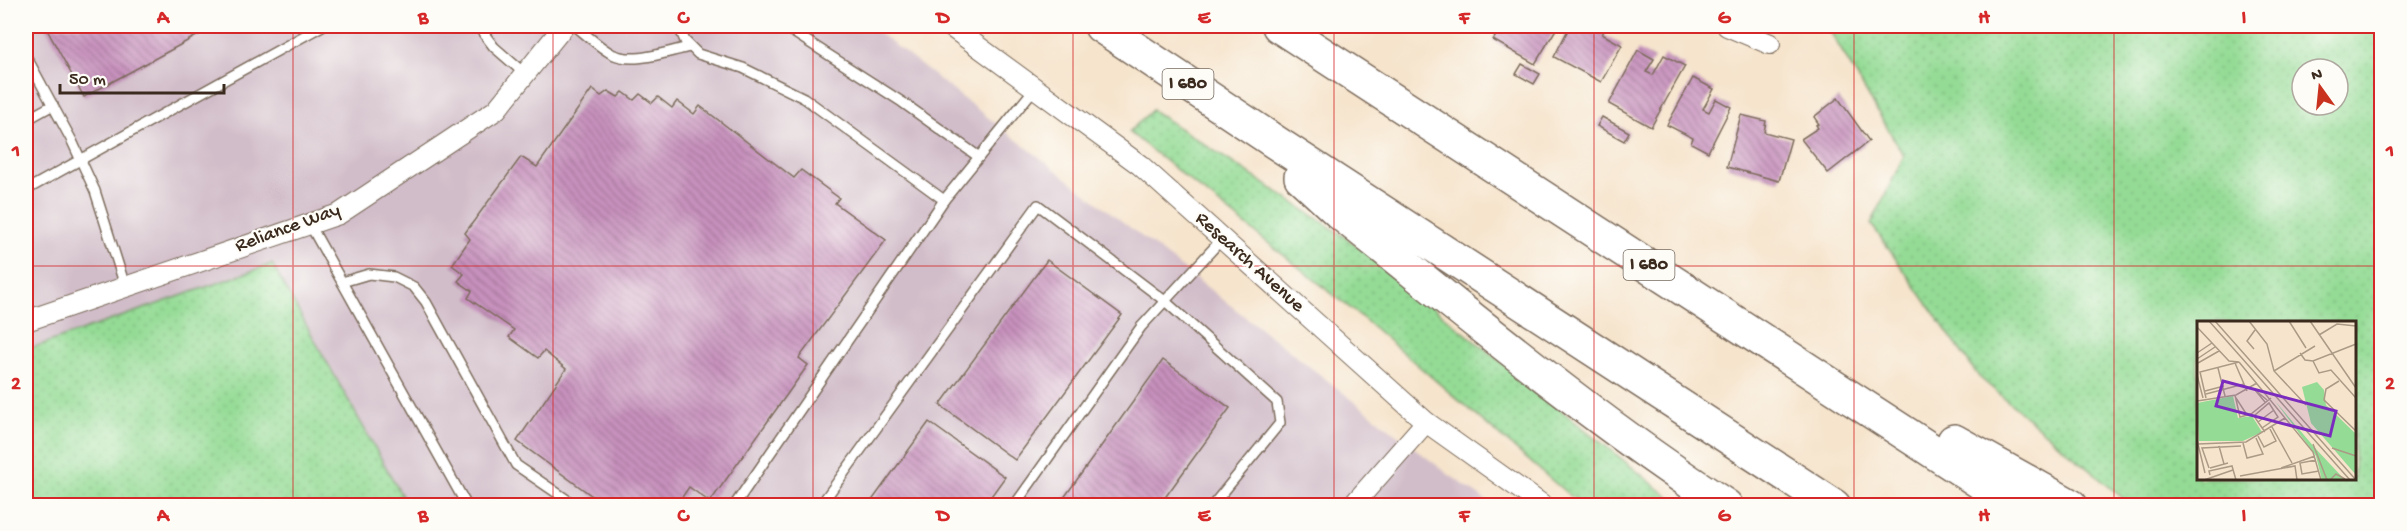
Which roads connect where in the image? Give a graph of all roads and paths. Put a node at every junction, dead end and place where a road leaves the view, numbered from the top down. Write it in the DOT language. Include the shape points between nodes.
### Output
graph roads {
  1 [pos="322,26"];
  2 [pos="478,26"];
  3 [pos="564,26"];
  4 [pos="575,26"];
  5 [pos="683,26"];
  6 [pos="780,26"];
  7 [pos="950,26"];
  8 [pos="1101,26"];
  9 [pos="1279,26"];
  10 [pos="1727,26"];
  11 [pos="1770,44"];
  12 [pos="690,47"];
  13 [pos="26,56"];
  14 [pos="525,74"];
  15 [pos="1035,88"];
  16 [pos="53,105"];
  17 [pos="26,120"];
  18 [pos="1275,142"];
  19 [pos="979,157"];
  20 [pos="81,160"];
  21 [pos="26,190"];
  22 [pos="945,200"];
  23 [pos="309,224"];
  24 [pos="1222,239"];
  25 [pos="342,282"];
  26 [pos="125,286"];
  27 [pos="1165,301"];
  28 [pos="1711,305"];
  29 [pos="26,321"];
  30 [pos="1426,422"];
  31 [pos="1354,505"];
  32 [pos="467,506"];
  33 [pos="576,506"];
  34 [pos="734,506"];
  35 [pos="820,506"];
  36 [pos="1014,506"];
  37 [pos="1212,506"];
  38 [pos="1544,506"];
  39 [pos="1726,506"];
  40 [pos="1834,506"];
  41 [pos="2017,506"];
  42 [pos="2071,506"];
  1 -- 20 [label="lane"];
  2 -- 14 [label="lane" via="494,47"];
  3 -- 14 [label="street, Reliance Way"];
  4 -- 12 [label="lane" via="614,55 651,56"];
  5 -- 12 [label="lane" via="682,34"];
  6 -- 19 [label="lane" via="902,102"];
  7 -- 15 [label="street, Research Avenue"];
  8 -- 18 [label="highway, I 680"];
  9 -- 28 [label="highway, I 680"];
  10 -- 11 [label="street"];
  12 -- 22 [label="lane" via="698,54 742,68 804,98"];
  13 -- 16 [label="lane"];
  14 -- 23 [label="street, Reliance Way" via="496,110 339,214"];
  15 -- 19 [label="lane"];
  15 -- 24 [label="street, Research Avenue" via="1140,165"];
  16 -- 17 [label="lane"];
  16 -- 20 [label="lane"];
  18 -- 39 [label="highway" via="1305,183 1340,213 1592,412"];
  18 -- 40 [label="highway, I 680"];
  19 -- 22 [label="lane"];
  20 -- 21 [label="lane"];
  20 -- 26 [label="lane"];
  22 -- 34 [label="lane"];
  23 -- 25 [label="lane"];
  23 -- 26 [label="street, Reliance Way"];
  24 -- 27 [label="lane"];
  24 -- 30 [label="street, Research Avenue"];
  25 -- 32 [label="lane"];
  25 -- 33 [label="lane" via="369,273 394,277 414,287 516,465"];
  26 -- 29 [label="street, Reliance Way"];
  27 -- 35 [label="lane" via="1038,205"];
  27 -- 36 [label="lane" via="1141,327"];
  27 -- 37 [label="lane" via="1277,402 1280,423"];
  28 -- 41 [label="highway, I 680"];
  28 -- 42 [label="highway"];
  30 -- 31 [label="street"];
  30 -- 38 [label="street, Research Avenue"];
}
